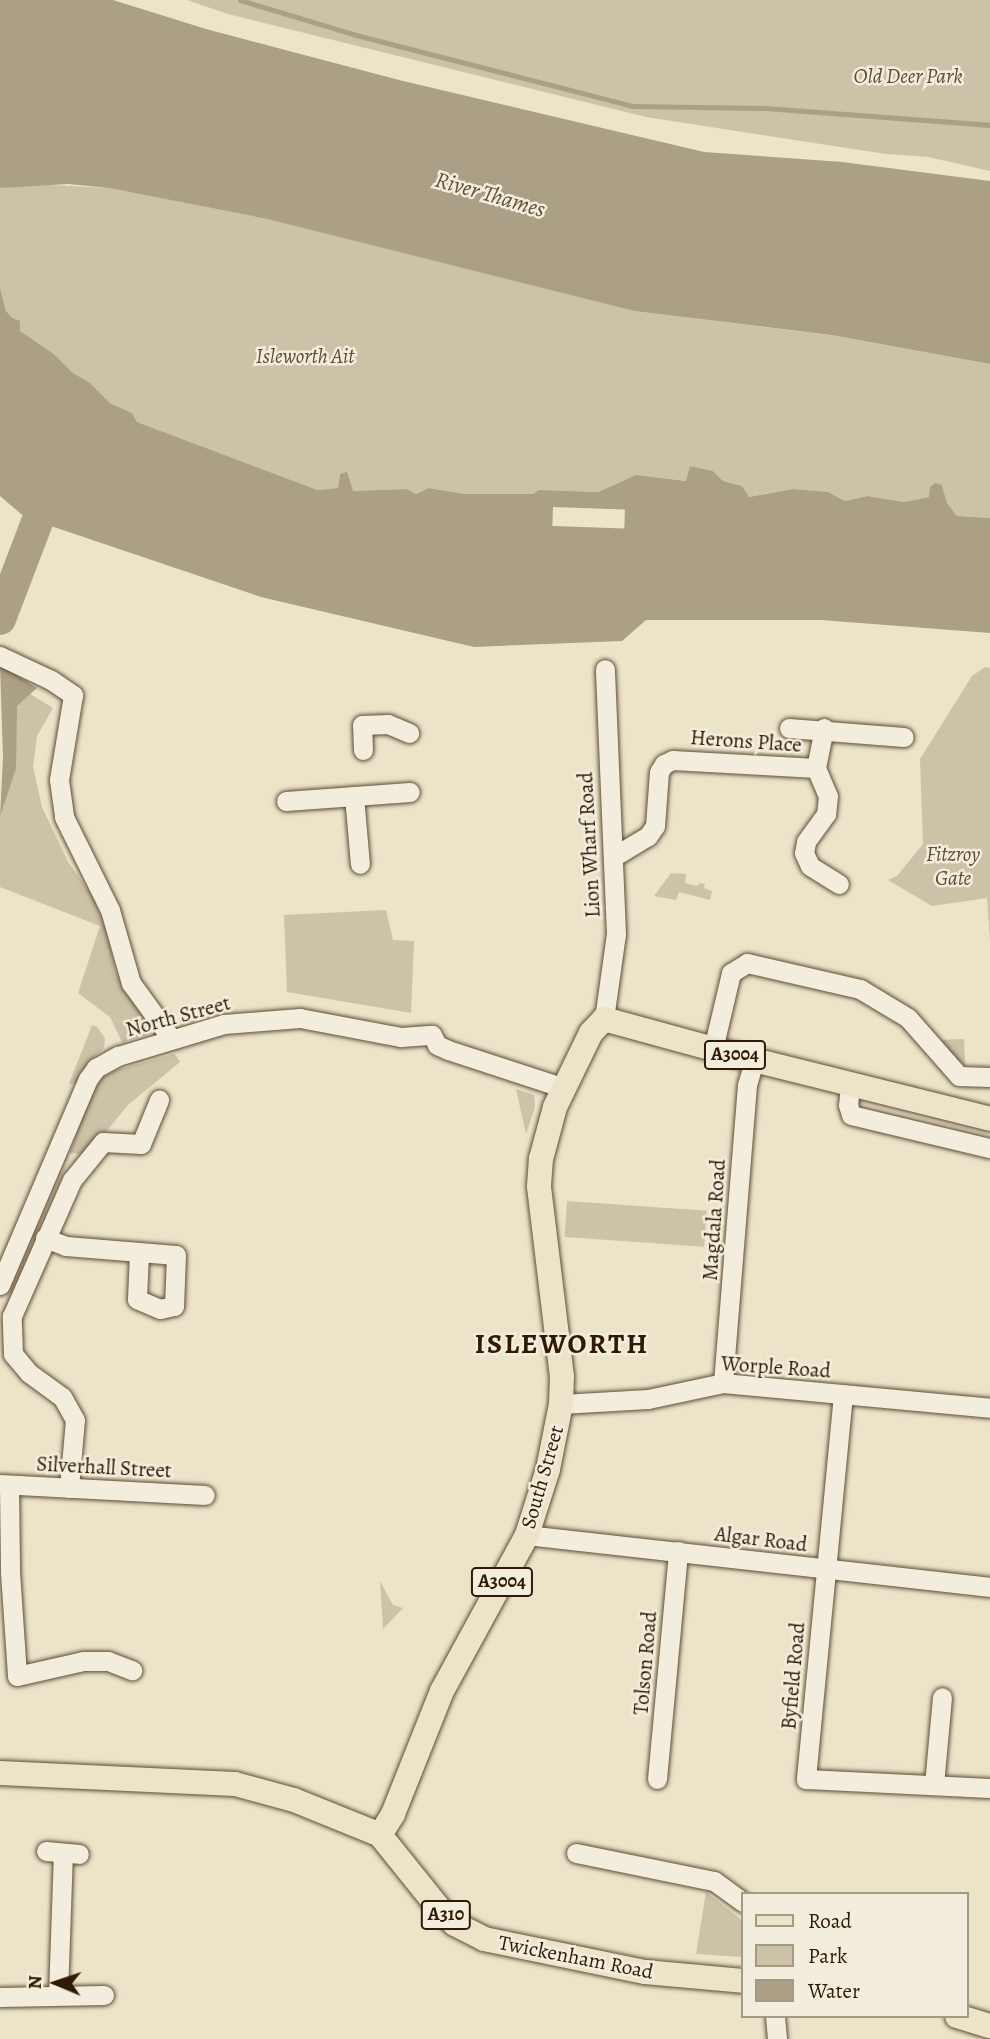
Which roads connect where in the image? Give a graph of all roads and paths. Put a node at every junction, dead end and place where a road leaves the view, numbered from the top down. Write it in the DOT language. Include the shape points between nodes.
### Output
graph roads {
  1 [pos="0,656"];
  2 [pos="605,669"];
  3 [pos="789,728"];
  4 [pos="824,729"];
  5 [pos="410,733"];
  6 [pos="904,737"];
  7 [pos="363,750"];
  8 [pos="817,768"];
  9 [pos="410,792"];
  10 [pos="354,796"];
  11 [pos="286,801"];
  12 [pos="613,857"];
  13 [pos="359,864"];
  14 [pos="839,884"];
  15 [pos="604,1019"];
  16 [pos="171,1038"];
  17 [pos="713,1049"];
  18 [pos="754,1060"];
  19 [pos="990,1077"];
  20 [pos="850,1084"];
  21 [pos="564,1088"];
  22 [pos="159,1100"];
  23 [pos="990,1119"];
  24 [pos="990,1148"];
  25 [pos="45,1238"];
  26 [pos="139,1253"];
  27 [pos="0,1285"];
  28 [pos="723,1383"];
  29 [pos="844,1394"];
  30 [pos="561,1404"];
  31 [pos="990,1408"];
  32 [pos="4,1485"];
  33 [pos="69,1488"];
  34 [pos="205,1495"];
  35 [pos="527,1535"];
  36 [pos="678,1551"];
  37 [pos="825,1570"];
  38 [pos="990,1587"];
  39 [pos="132,1671"];
  40 [pos="9,1675"];
  41 [pos="942,1697"];
  42 [pos="0,1773"];
  43 [pos="657,1779"];
  44 [pos="934,1785"];
  45 [pos="990,1788"];
  46 [pos="380,1835"];
  47 [pos="63,1853"];
  48 [pos="576,1853"];
  49 [pos="741,1901"];
  50 [pos="741,1981"];
  51 [pos="58,1995"];
  52 [pos="104,1996"];
  53 [pos="0,1997"];
  54 [pos="775,2018"];
  55 [pos="964,2018"];
  56 [pos="990,2026"];
  57 [pos="777,2039"];
  1 -- 16 [label="street" via="69,691 74,698 59,780 64,817 110,910 131,984"];
  2 -- 12 [label="street, Lion Wharf Road"];
  3 -- 4 [label="street, Herons Place"];
  4 -- 6 [label="street, Herons Place"];
  4 -- 8 [label="street, Herons Place"];
  5 -- 7 [label="street" via="388,724 362,725"];
  8 -- 12 [label="street, Herons Place" via="673,760 659,772 655,826 648,836"];
  8 -- 14 [label="street, Herons Place" via="828,796 826,814 806,842 804,853 810,866"];
  9 -- 10 [label="street"];
  10 -- 11 [label="street"];
  10 -- 13 [label="street"];
  12 -- 15 [label="street, Lion Wharf Road" via="616,934"];
  15 -- 17 [label="main road, A3004"];
  15 -- 21 [label="main road, South Street / A3004" via="591,1033"];
  16 -- 21 [label="street, North Street" via="229,1023 300,1018 401,1037 432,1035 442,1048"];
  16 -- 27 [label="street, North Street" via="106,1061 88,1079"];
  17 -- 18 [label="main road, A3004"];
  17 -- 19 [label="street" via="731,972 747,963 860,989 908,1018 959,1076"];
  18 -- 20 [label="main road, A3004"];
  18 -- 28 [label="street, Magdala Road" via="747,1085"];
  20 -- 23 [label="main road, A3004"];
  20 -- 24 [label="street" via="851,1115"];
  21 -- 30 [label="main road, South Street / A3004" via="543,1149 539,1186 561,1366"];
  22 -- 25 [label="street" via="141,1144 103,1142 72,1180"];
  25 -- 26 [label="street" via="66,1246"];
  25 -- 33 [label="street" via="12,1316 13,1354 29,1373 62,1397 75,1420"];
  28 -- 29 [label="street, Worple Road"];
  28 -- 30 [label="street, Worple Road" via="648,1399"];
  29 -- 31 [label="street, Worple Road"];
  29 -- 37 [label="street, Byfield Road"];
  30 -- 35 [label="main road, South Street / A3004" via="548,1469"];
  32 -- 33 [label="street, Silverhall Street"];
  32 -- 40 [label="street"];
  33 -- 34 [label="street, Silverhall Street"];
  35 -- 36 [label="street, Algar Road"];
  35 -- 46 [label="main road, South Street / A3004" via="442,1691 393,1814"];
  36 -- 37 [label="street, Algar Road"];
  36 -- 43 [label="street, Tolson Road"];
  37 -- 38 [label="street, Algar Road"];
  37 -- 44 [label="street, Byfield Road" via="806,1779"];
  39 -- 40 [label="street" via="108,1661 83,1661"];
  41 -- 44 [label="street"];
  42 -- 46 [label="main road, Twickenham Road / A310" via="235,1784 293,1800"];
  44 -- 45 [label="street, Byfield Road"];
  46 -- 50 [label="main road, Twickenham Road / A310" via="441,1911 484,1939 645,1972"];
  47 -- 51 [label="street"];
  48 -- 49 [label="street" via="714,1881"];
  51 -- 52 [label="street"];
  51 -- 53 [label="street"];
  54 -- 57 [label="street"];
  55 -- 56 [label="main road"];
}
